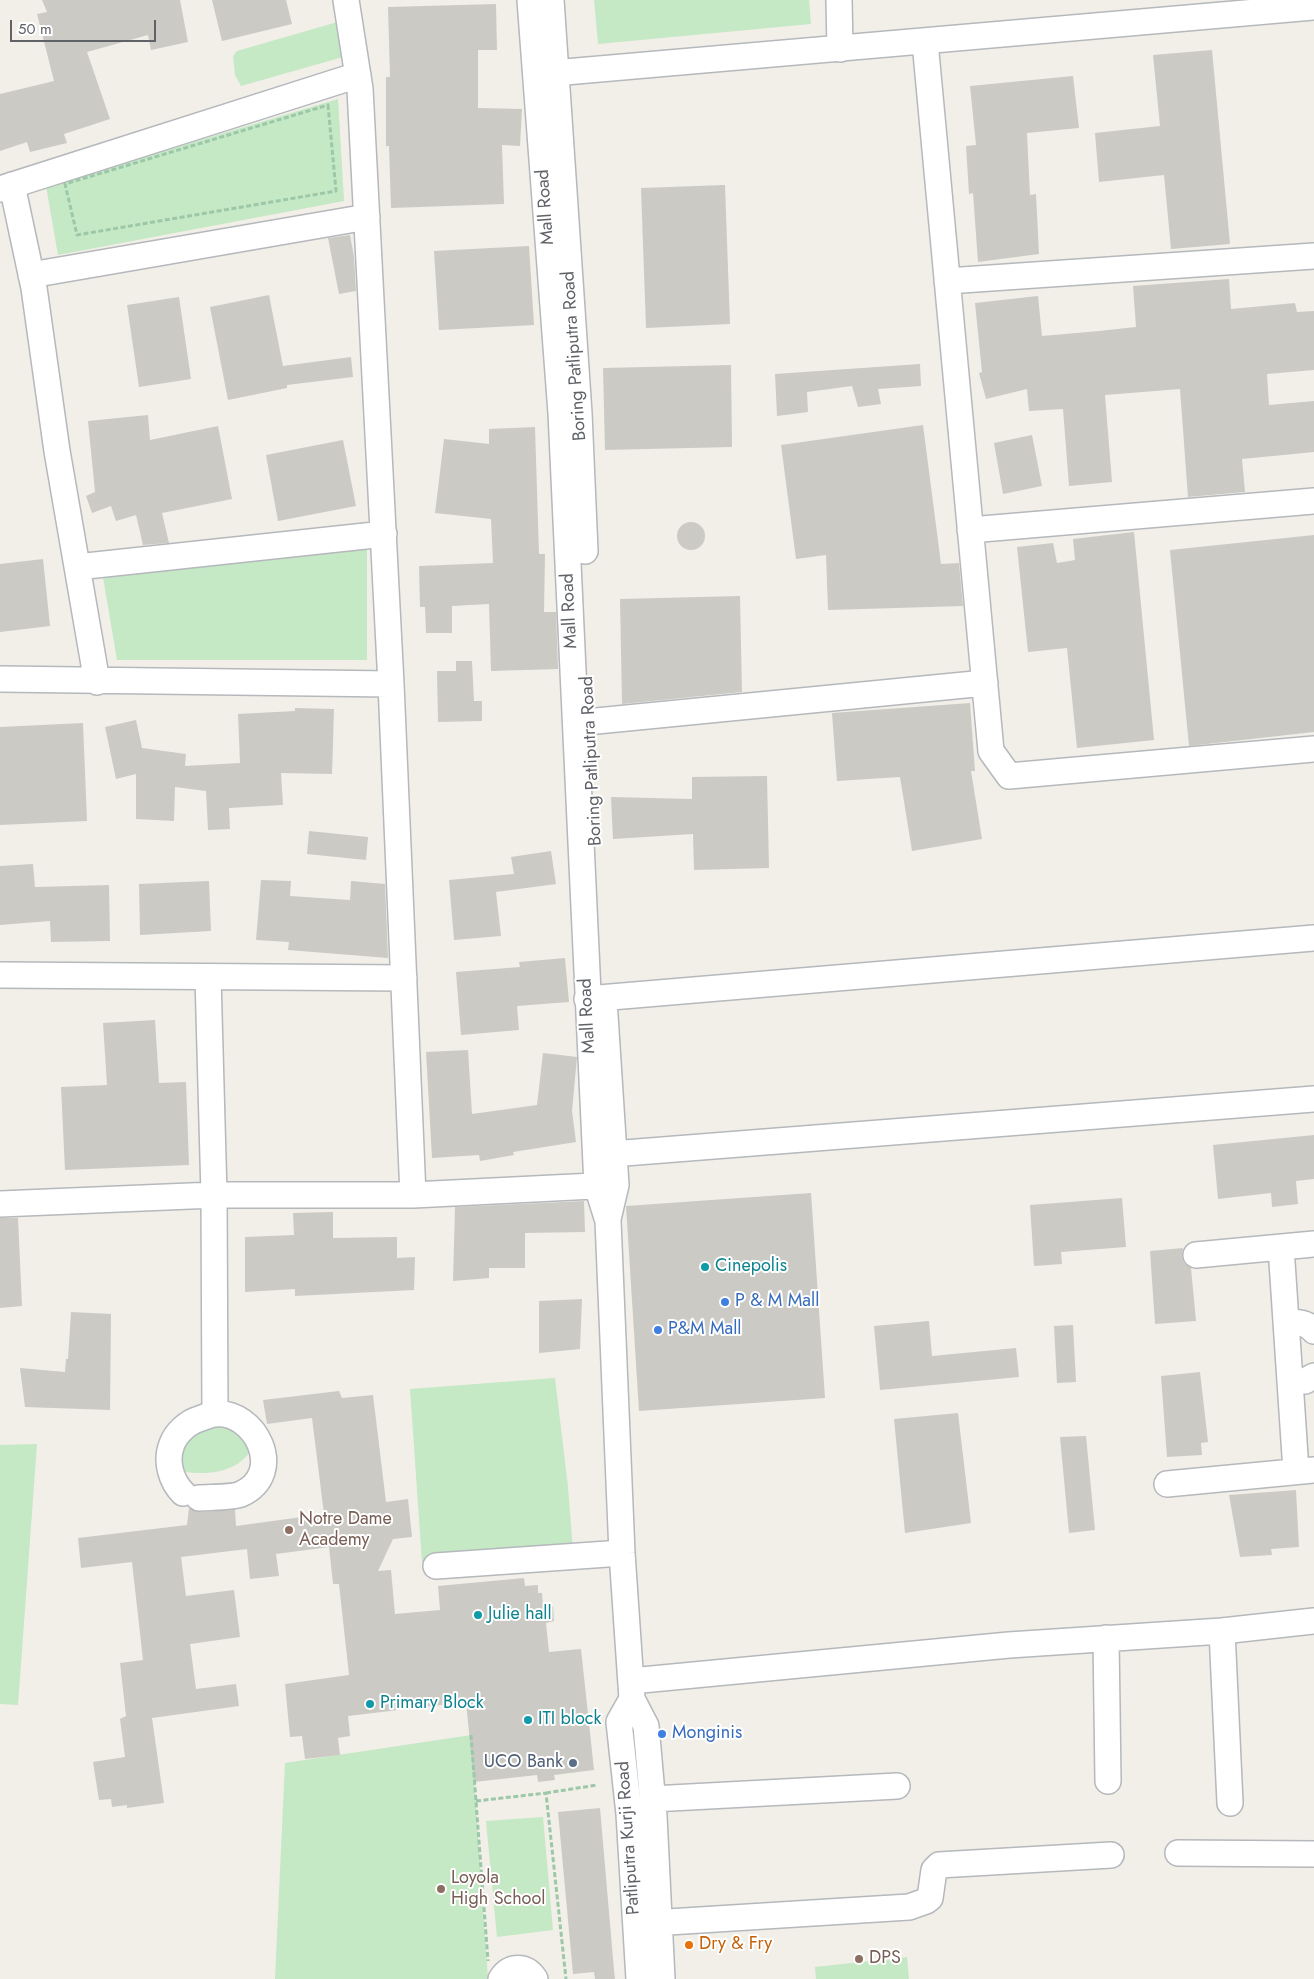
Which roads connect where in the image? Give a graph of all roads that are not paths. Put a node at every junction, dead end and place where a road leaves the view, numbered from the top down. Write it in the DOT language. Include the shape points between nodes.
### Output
graph roads {
  1 [pos="346,0"];
  2 [pos="530,0"];
  3 [pos="551,0"];
  4 [pos="839,0"];
  5 [pos="1314,6"];
  6 [pos="925,42"];
  7 [pos="840,49"];
  8 [pos="546,74"];
  9 [pos="358,75"];
  10 [pos="6,187"];
  11 [pos="367,217"];
  12 [pos="1314,256"];
  13 [pos="31,275"];
  14 [pos="947,282"];
  15 [pos="1314,501"];
  16 [pos="970,530"];
  17 [pos="384,534"];
  18 [pos="77,567"];
  19 [pos="0,679"];
  20 [pos="97,682"];
  21 [pos="985,683"];
  22 [pos="392,684"];
  23 [pos="583,723"];
  24 [pos="1314,749"];
  25 [pos="1314,938"];
  26 [pos="0,975"];
  27 [pos="208,977"];
  28 [pos="404,978"];
  29 [pos="596,999"];
  30 [pos="1314,1099"];
  31 [pos="605,1154"];
  32 [pos="607,1185"];
  33 [pos="214,1195"];
  34 [pos="413,1195"];
  35 [pos="0,1204"];
  36 [pos="1314,1244"];
  37 [pos="1281,1247"];
  38 [pos="1196,1255"];
  39 [pos="1286,1323"];
  40 [pos="1314,1331"];
  41 [pos="1314,1376"];
  42 [pos="1290,1381"];
  43 [pos="214,1414"];
  44 [pos="1305,1470"];
  45 [pos="1167,1484"];
  46 [pos="622,1553"];
  47 [pos="436,1566"];
  48 [pos="1314,1620"];
  49 [pos="1222,1631"];
  50 [pos="1106,1638"];
  51 [pos="631,1690"];
  52 [pos="1108,1781"];
  53 [pos="897,1786"];
  54 [pos="1230,1803"];
  55 [pos="653,1805"];
  56 [pos="629,1814"];
  57 [pos="1178,1853"];
  58 [pos="1314,1854"];
  59 [pos="1111,1855"];
  60 [pos="648,1924"];
  61 [pos="495,1975"];
  62 [pos="535,1979"];
  63 [pos="639,1979"];
  64 [pos="662,1979"];
  1 -- 9 [label="street"];
  2 -- 8 [label="street, Mall Road"];
  3 -- 8 [label="street"];
  4 -- 7 [label="street"];
  5 -- 6 [label="street"];
  6 -- 7 [label="street"];
  6 -- 14 [label="street"];
  7 -- 8 [label="street"];
  8 -- 23 [label="street, Mall Road" via="570,413"];
  9 -- 10 [label="street"];
  9 -- 11 [label="street"];
  10 -- 13 [label="street"];
  11 -- 13 [label="street"];
  11 -- 17 [label="street"];
  12 -- 14 [label="street"];
  13 -- 18 [label="street"];
  14 -- 16 [label="street"];
  15 -- 16 [label="street"];
  16 -- 21 [label="street"];
  17 -- 18 [label="street"];
  17 -- 22 [label="street"];
  18 -- 20 [label="street"];
  19 -- 20 [label="street"];
  20 -- 22 [label="street"];
  21 -- 23 [label="street"];
  21 -- 24 [label="street" via="991,751 1009,776"];
  22 -- 28 [label="street"];
  23 -- 29 [label="street, Mall Road"];
  25 -- 29 [label="street"];
  26 -- 27 [label="street"];
  27 -- 28 [label="street"];
  27 -- 33 [label="street"];
  28 -- 34 [label="street"];
  29 -- 31 [label="street, Mall Road"];
  30 -- 31 [label="street"];
  31 -- 32 [label="street, Mall Road"];
  32 -- 34 [label="street"];
  32 -- 46 [label="street, Mall Road"];
  33 -- 34 [label="street"];
  33 -- 35 [label="street"];
  33 -- 43 [label="street"];
  36 -- 37 [label="street"];
  37 -- 38 [label="street"];
  37 -- 39 [label="street"];
  39 -- 40 [label="street" via="1305,1324"];
  39 -- 42 [label="street"];
  41 -- 42 [label="street" via="1306,1381"];
  42 -- 44 [label="street"];
  43 -- 43 [label="street" via="193,1421 179,1432 172,1444 168,1459 175,1484 191,1496 240,1494 255,1484 263,1471 264,1453 254,1431 229,1416"];
  44 -- 45 [label="street"];
  46 -- 47 [label="street"];
  46 -- 51 [label="street, Mall Road"];
  48 -- 49 [label="street"];
  49 -- 50 [label="street"];
  49 -- 54 [label="street"];
  50 -- 51 [label="street" via="1009,1645"];
  50 -- 52 [label="street"];
  51 -- 55 [label="street" via="646,1726"];
  51 -- 56 [label="street, Patliputra Kurji Road" via="619,1722"];
  53 -- 55 [label="street"];
  55 -- 56 [label="street"];
  55 -- 60 [label="street"];
  56 -- 60 [label="street, Patliputra Kurji Road"];
  57 -- 58 [label="street"];
  59 -- 60 [label="street" via="939,1865 934,1870 930,1898 909,1907"];
  60 -- 63 [label="street, Patliputra Kurji Road"];
  60 -- 64 [label="street"];
  61 -- 62 [label="street" via="516,1968 527,1970"];
}
